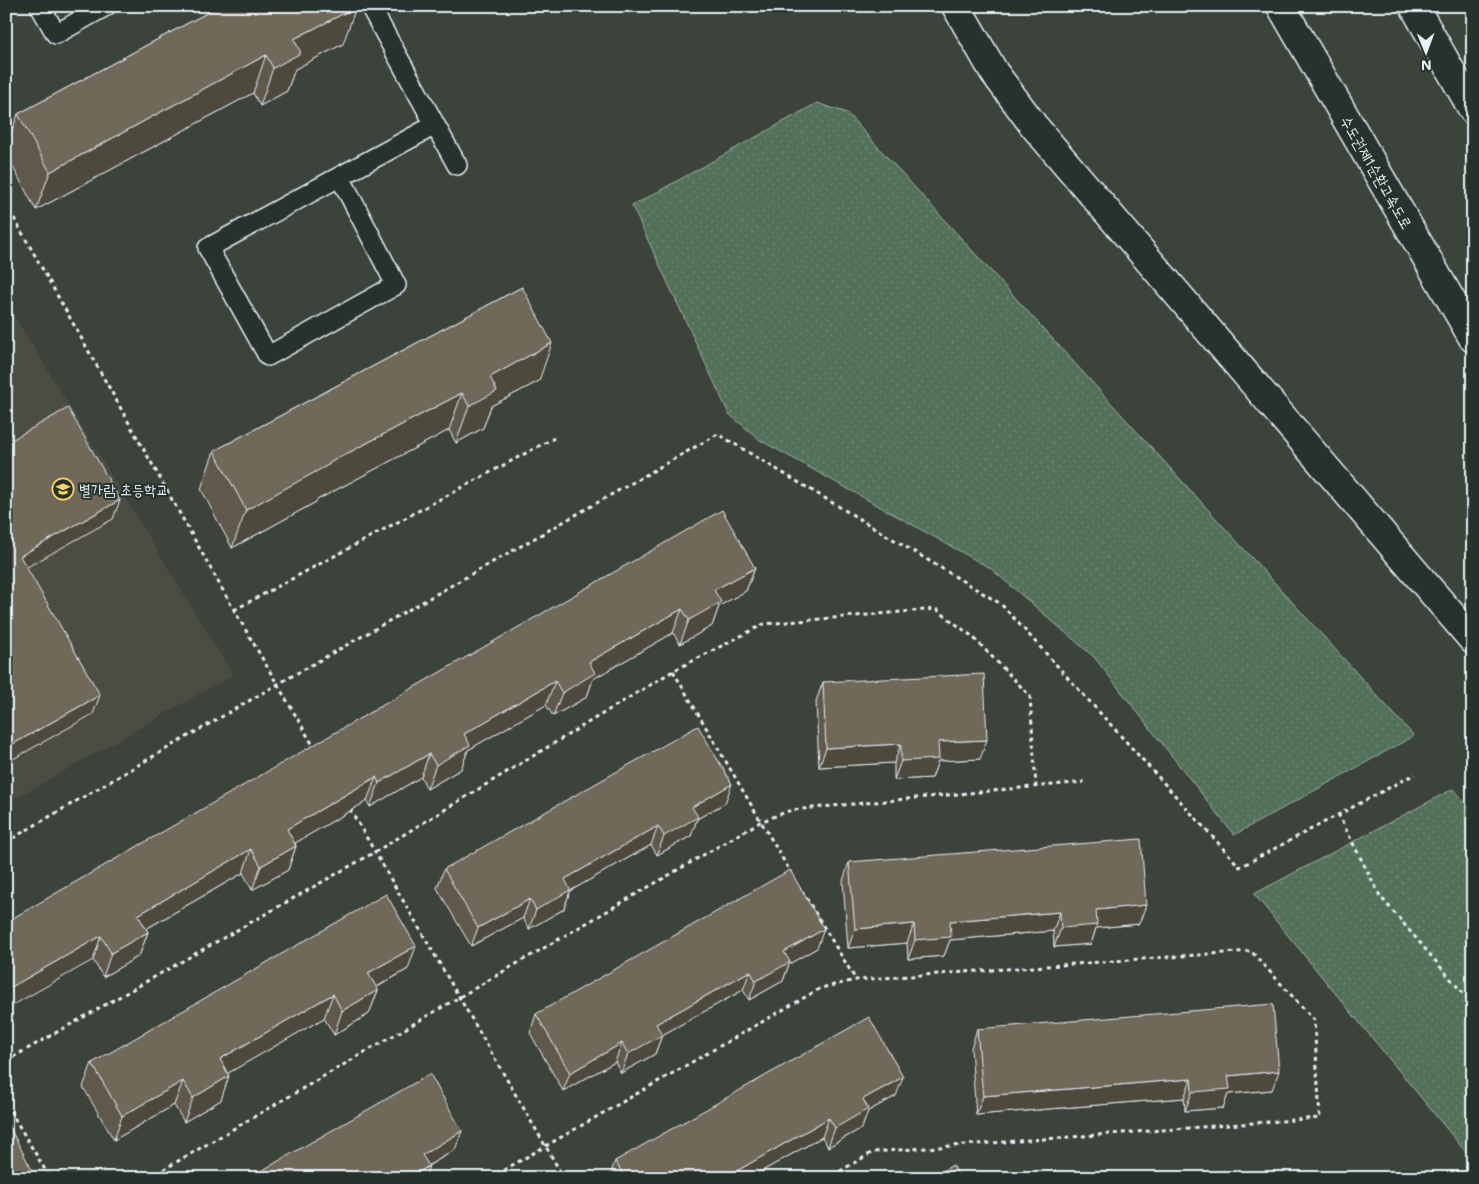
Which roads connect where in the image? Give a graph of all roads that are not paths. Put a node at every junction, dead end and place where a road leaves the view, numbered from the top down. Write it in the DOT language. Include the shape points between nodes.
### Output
graph roads {
  1 [pos="40,6"];
  2 [pos="106,6"];
  3 [pos="370,6"];
  4 [pos="956,6"];
  5 [pos="1281,6"];
  6 [pos="1414,6"];
  7 [pos="1473,110"];
  8 [pos="436,125"];
  9 [pos="457,165"];
  10 [pos="340,177"];
  11 [pos="1473,338"];
  12 [pos="1473,640"];
  1 -- 2 [label="lane" via="56,34"];
  3 -- 8 [label="lane"];
  4 -- 12 [label="highway" via="994,72 1034,126"];
  5 -- 11 [label="highway, 수도권제1순환고속도로"];
  6 -- 7 [label="highway"];
  8 -- 9 [label="lane"];
  8 -- 10 [label="lane"];
  10 -- 10 [label="lane" via="208,248 268,356 396,285"];
}
